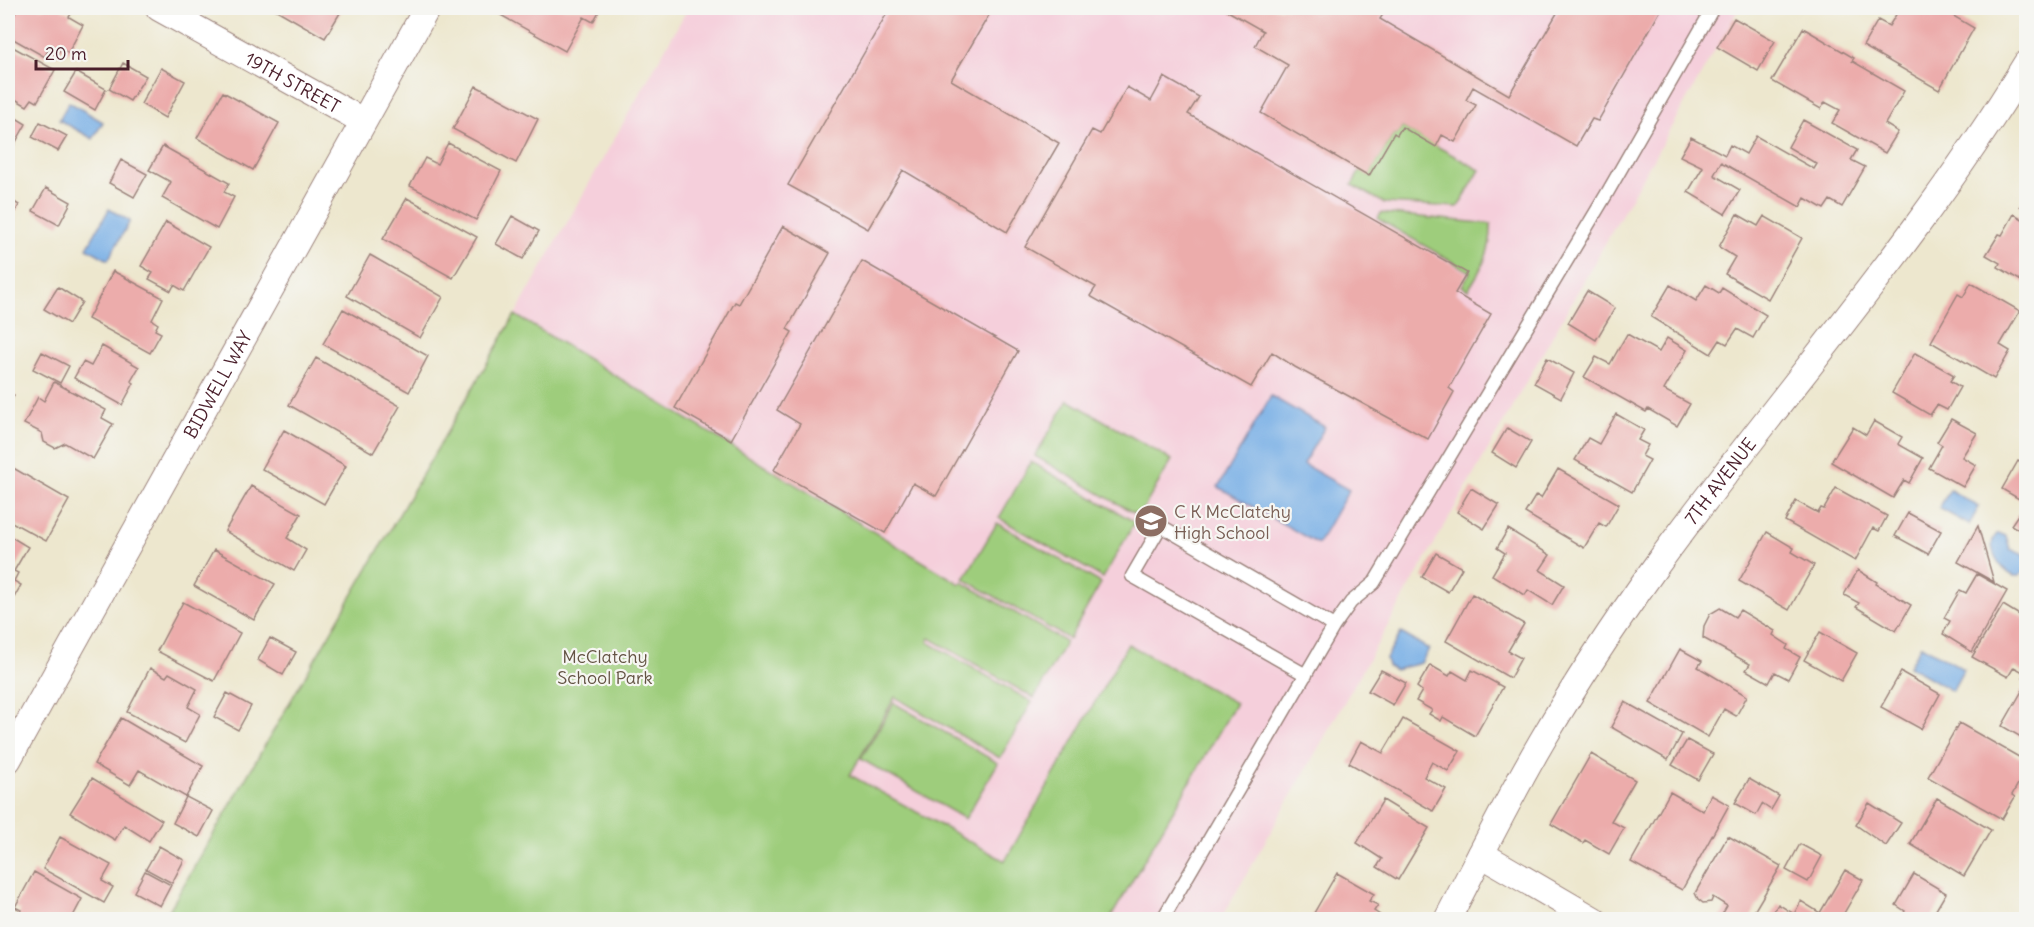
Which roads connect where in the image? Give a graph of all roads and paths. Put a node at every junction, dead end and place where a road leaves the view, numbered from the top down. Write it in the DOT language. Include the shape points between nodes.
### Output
graph roads {
  1 [pos="159,8"];
  2 [pos="427,8"];
  3 [pos="1713,8"];
  4 [pos="2026,64"];
  5 [pos="363,121"];
  6 [pos="1334,626"];
  7 [pos="1306,675"];
  8 [pos="8,760"];
  9 [pos="1481,854"];
  10 [pos="1162,920"];
  11 [pos="1447,920"];
  12 [pos="1594,920"];
  1 -- 5 [label="street, 19TH STREET"];
  2 -- 5 [label="street, BIDWELL WAY"];
  3 -- 6 [label="lane" via="1374,583 1351,602"];
  4 -- 9 [label="street, 7TH AVENUE" via="1959,168 1656,567 1542,740"];
  5 -- 8 [label="street, BIDWELL WAY"];
  6 -- 7 [label="lane"];
  6 -- 7 [label="lane" via="1161,526 1132,576"];
  7 -- 10 [label="lane"];
  9 -- 11 [label="street, 7TH AVENUE"];
  9 -- 12 [label="street"];
}
